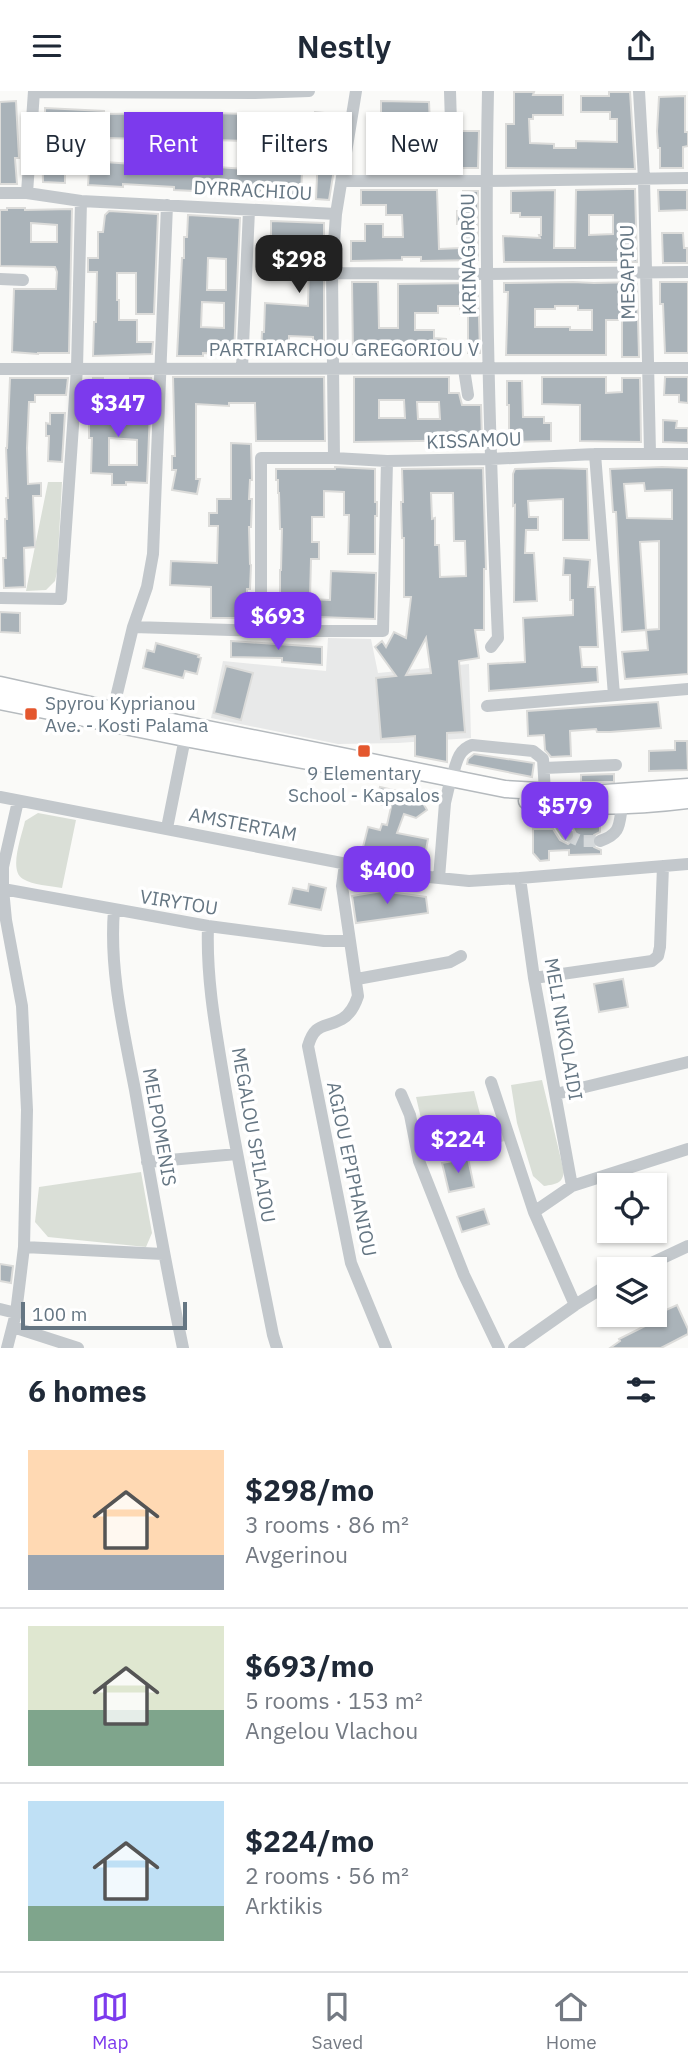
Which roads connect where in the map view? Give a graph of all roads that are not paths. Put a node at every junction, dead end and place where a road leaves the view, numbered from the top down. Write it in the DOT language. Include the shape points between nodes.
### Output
graph roads {
  1 [pos="309,91"];
  2 [pos="356,91"];
  3 [pos="450,91"];
  4 [pos="488,91"];
  5 [pos="639,91"];
  6 [pos="34,92"];
  7 [pos="101,92"];
  8 [pos="255,92"];
  9 [pos="451,112"];
  10 [pos="688,178"];
  11 [pos="644,179"];
  12 [pos="342,181"];
  13 [pos="486,181"];
  14 [pos="0,193"];
  15 [pos="27,193"];
  16 [pos="81,201"];
  17 [pos="167,205"];
  18 [pos="249,209"];
  19 [pos="337,214"];
  20 [pos="332,272"];
  21 [pos="646,272"];
  22 [pos="688,272"];
  23 [pos="488,274"];
  24 [pos="0,279"];
  25 [pos="23,280"];
  26 [pos="76,368"];
  27 [pos="161,368"];
  28 [pos="242,368"];
  29 [pos="648,368"];
  30 [pos="688,368"];
  31 [pos="0,369"];
  32 [pos="333,369"];
  33 [pos="464,369"];
  34 [pos="488,369"];
  35 [pos="468,395"];
  36 [pos="650,453"];
  37 [pos="595,454"];
  38 [pos="688,454"];
  39 [pos="334,458"];
  40 [pos="490,460"];
  41 [pos="387,461"];
  42 [pos="0,599"];
  43 [pos="133,627"];
  44 [pos="261,631"];
  45 [pos="491,647"];
  46 [pos="0,685"];
  47 [pos="688,689"];
  48 [pos="614,695"];
  49 [pos="0,701"];
  50 [pos="487,706"];
  51 [pos="113,710"];
  52 [pos="185,739"];
  53 [pos="616,765"];
  54 [pos="544,768"];
  55 [pos="451,782"];
  56 [pos="688,787"];
  57 [pos="545,792"];
  58 [pos="0,797"];
  59 [pos="688,800"];
  60 [pos="18,801"];
  61 [pos="559,805"];
  62 [pos="622,806"];
  63 [pos="167,828"];
  64 [pos="567,835"];
  65 [pos="600,841"];
  66 [pos="345,864"];
  67 [pos="688,864"];
  68 [pos="663,866"];
  69 [pos="439,878"];
  70 [pos="520,879"];
  71 [pos="3,889"];
  72 [pos="114,911"];
  73 [pos="208,926"];
  74 [pos="350,941"];
  75 [pos="461,956"];
  76 [pos="534,978"];
  77 [pos="357,979"];
  78 [pos="688,1062"];
  79 [pos="491,1082"];
  80 [pos="401,1094"];
  81 [pos="555,1094"];
  82 [pos="688,1149"];
  83 [pos="237,1154"];
  84 [pos="147,1162"];
  85 [pos="572,1186"];
  86 [pos="534,1212"];
  87 [pos="688,1246"];
  88 [pos="24,1247"];
  89 [pos="163,1254"];
  90 [pos="665,1257"];
  91 [pos="597,1291"];
  92 [pos="575,1305"];
  93 [pos="0,1308"];
  94 [pos="16,1313"];
  95 [pos="13,1327"];
  96 [pos="7,1348"];
  97 [pos="78,1348"];
  98 [pos="183,1348"];
  99 [pos="278,1348"];
  100 [pos="386,1348"];
  101 [pos="499,1348"];
  102 [pos="514,1348"];
  1 -- 8 [label="street"];
  2 -- 12 [label="street"];
  3 -- 9 [label="street"];
  4 -- 13 [label="street, KRINAGOROU"];
  5 -- 11 [label="street, MESAPIOU"];
  6 -- 7 [label="street"];
  6 -- 15 [label="street"];
  7 -- 8 [label="street"];
  10 -- 11 [label="street"];
  11 -- 13 [label="street"];
  11 -- 21 [label="street, MESAPIOU"];
  12 -- 13 [label="street"];
  12 -- 19 [label="street"];
  13 -- 23 [label="street, KRINAGOROU"];
  14 -- 15 [label="street, DYRRACHIOU"];
  15 -- 16 [label="street, DYRRACHIOU"];
  16 -- 17 [label="street, DYRRACHIOU"];
  16 -- 26 [label="street"];
  17 -- 18 [label="street, DYRRACHIOU"];
  17 -- 27 [label="street"];
  18 -- 19 [label="street, DYRRACHIOU"];
  18 -- 28 [label="street"];
  19 -- 20 [label="street"];
  20 -- 23 [label="street"];
  20 -- 32 [label="street"];
  21 -- 22 [label="street"];
  21 -- 23 [label="street"];
  21 -- 29 [label="street, MESAPIOU"];
  23 -- 34 [label="street, KRINAGOROU"];
  24 -- 25 [label="street"];
  26 -- 27 [label="street, PARTRIARCHOU GREGORIOU V"];
  26 -- 31 [label="street, PARTRIARCHOU GREGORIOU V"];
  26 -- 42 [label="street" via="61,599"];
  27 -- 28 [label="street, PARTRIARCHOU GREGORIOU V"];
  27 -- 43 [label="street" via="153,554"];
  28 -- 32 [label="street, PARTRIARCHOU GREGORIOU V"];
  29 -- 30 [label="street, PARTRIARCHOU GREGORIOU V"];
  29 -- 34 [label="street, PARTRIARCHOU GREGORIOU V"];
  29 -- 36 [label="street, MESAPIOU"];
  32 -- 33 [label="street, PARTRIARCHOU GREGORIOU V"];
  32 -- 39 [label="street"];
  33 -- 34 [label="street, PARTRIARCHOU GREGORIOU V"];
  33 -- 35 [label="street"];
  34 -- 40 [label="street, KRINAGOROU"];
  36 -- 37 [label="street, KISSAMOU"];
  36 -- 38 [label="street, KISSAMOU"];
  37 -- 40 [label="street, KISSAMOU"];
  37 -- 48 [label="street"];
  39 -- 41 [label="street, KISSAMOU"];
  39 -- 44 [label="street, KISSAMOU" via="261,457"];
  40 -- 41 [label="street, KISSAMOU"];
  40 -- 45 [label="street, KRINAGOROU" via="498,638"];
  41 -- 44 [label="street" via="383,631"];
  43 -- 44 [label="street"];
  43 -- 51 [label="street"];
  46 -- 51 [label="main road"];
  47 -- 48 [label="street"];
  48 -- 50 [label="street"];
  49 -- 52 [label="main road"];
  51 -- 55 [label="main road"];
  52 -- 55 [label="main road"];
  52 -- 63 [label="street"];
  53 -- 54 [label="street"];
  54 -- 55 [label="street" via="544,759 533,751 472,745 459,754"];
  54 -- 57 [label="street"];
  55 -- 57 [label="main road"];
  55 -- 61 [label="main road" via="508,798"];
  55 -- 69 [label="street"];
  56 -- 57 [label="main road" via="591,794"];
  58 -- 60 [label="street, AMSTERTAM"];
  59 -- 62 [label="main road"];
  60 -- 63 [label="street, AMSTERTAM"];
  60 -- 71 [label="street" via="3,867"];
  61 -- 62 [label="main road"];
  61 -- 64 [label="street"];
  62 -- 65 [label="street" via="619,826 612,837"];
  63 -- 66 [label="street, AMSTERTAM"];
  66 -- 69 [label="street, AMSTERTAM"];
  66 -- 74 [label="street" via="342,886"];
  67 -- 68 [label="street, AMSTERTAM"];
  68 -- 70 [label="street, AMSTERTAM"];
  68 -- 76 [label="street" via="658,956 652,961"];
  69 -- 70 [label="street, AMSTERTAM"];
  70 -- 76 [label="street, MELI NIKOLAIDI"];
  71 -- 72 [label="street, VIRYTOU"];
  71 -- 88 [label="street" via="22,1006 27,1110"];
  72 -- 73 [label="street, VIRYTOU"];
  72 -- 84 [label="street, MELPOMENIS" via="112,937 120,1010"];
  73 -- 74 [label="street, VIRYTOU"];
  73 -- 83 [label="street, MEGALOU SPILAIOU" via="214,1020"];
  74 -- 77 [label="street"];
  75 -- 77 [label="street"];
  76 -- 81 [label="street, MELI NIKOLAIDI"];
  77 -- 100 [label="street, AGIOU EPIPHANIOU" via="353,1009 312,1034 308,1046 351,1263"];
  78 -- 81 [label="street"];
  79 -- 86 [label="street"];
  80 -- 101 [label="street" via="419,1161"];
  81 -- 85 [label="street, MELI NIKOLAIDI"];
  82 -- 85 [label="street"];
  83 -- 84 [label="street"];
  83 -- 99 [label="street, MEGALOU SPILAIOU"];
  84 -- 89 [label="street, MELPOMENIS"];
  85 -- 86 [label="street"];
  86 -- 92 [label="street"];
  87 -- 90 [label="street"];
  88 -- 89 [label="street"];
  88 -- 94 [label="street"];
  89 -- 98 [label="street, MELPOMENIS"];
  91 -- 92 [label="street"];
  92 -- 102 [label="street"];
  93 -- 94 [label="street"];
  94 -- 95 [label="street"];
  95 -- 96 [label="street"];
  95 -- 97 [label="street"];
}
